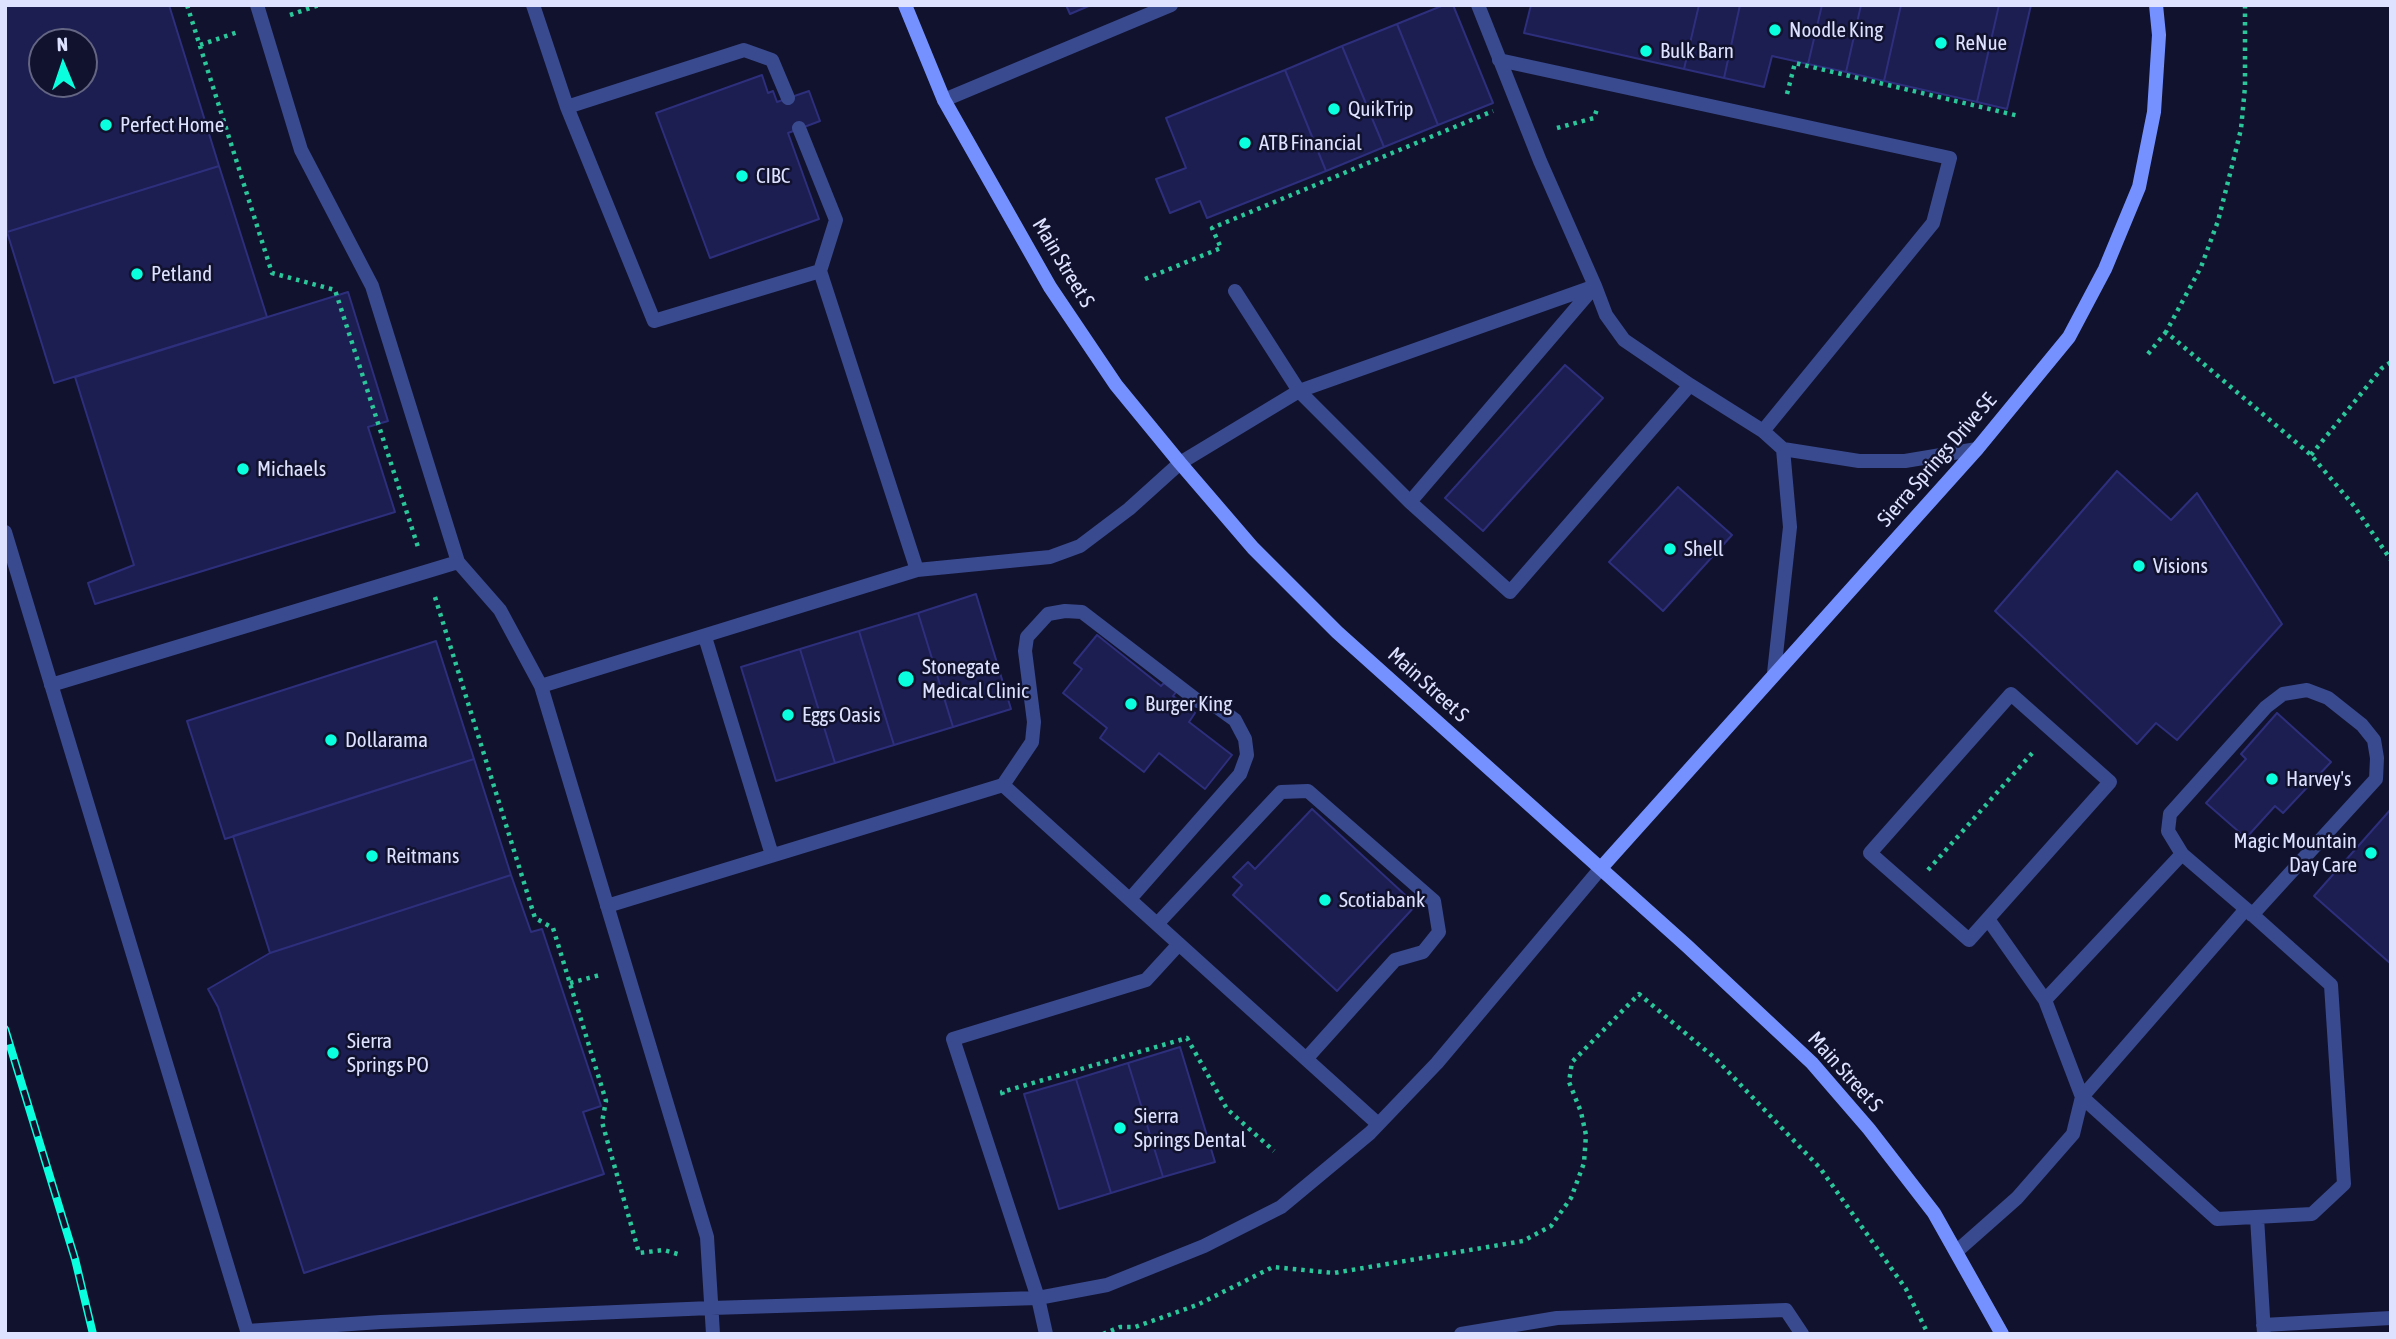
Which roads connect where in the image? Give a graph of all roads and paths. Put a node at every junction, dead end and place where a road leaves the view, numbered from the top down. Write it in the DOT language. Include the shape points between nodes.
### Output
graph roads {
  1 [pos="187,5"];
  2 [pos="257,5"];
  3 [pos="533,5"];
  4 [pos="905,5"];
  5 [pos="1171,5"];
  6 [pos="1478,5"];
  7 [pos="2156,5"];
  8 [pos="2245,5"];
  9 [pos="262,24"];
  10 [pos="200,46"];
  11 [pos="1499,60"];
  12 [pos="1605,83"];
  13 [pos="1786,96"];
  14 [pos="788,98"];
  15 [pos="944,100"];
  16 [pos="567,107"];
  17 [pos="2019,116"];
  18 [pos="1499,122"];
  19 [pos="799,128"];
  20 [pos="1530,136"];
  21 [pos="820,271"];
  22 [pos="1145,279"];
  23 [pos="1595,286"];
  24 [pos="1235,291"];
  25 [pos="2166,332"];
  26 [pos="2148,354"];
  27 [pos="2391,362"];
  28 [pos="1690,385"];
  29 [pos="1299,391"];
  30 [pos="1763,431"];
  31 [pos="1783,449"];
  32 [pos="1977,449"];
  33 [pos="2311,455"];
  34 [pos="1180,463"];
  35 [pos="1410,502"];
  36 [pos="5,532"];
  37 [pos="419,551"];
  38 [pos="2391,560"];
  39 [pos="458,562"];
  40 [pos="917,570"];
  41 [pos="435,597"];
  42 [pos="705,637"];
  43 [pos="1774,673"];
  44 [pos="51,685"];
  45 [pos="541,686"];
  46 [pos="2052,731"];
  47 [pos="1003,785"];
  48 [pos="2182,854"];
  49 [pos="772,855"];
  50 [pos="1601,868"];
  51 [pos="1911,889"];
  52 [pos="1130,899"];
  53 [pos="607,906"];
  54 [pos="2249,912"];
  55 [pos="1988,919"];
  56 [pos="1157,924"];
  57 [pos="1179,944"];
  58 [pos="2045,1000"];
  59 [pos="1307,1059"];
  60 [pos="2082,1097"];
  61 [pos="1006,1104"];
  62 [pos="1378,1125"];
  63 [pos="1274,1151"];
  64 [pos="2257,1217"];
  65 [pos="1957,1251"];
  66 [pos="685,1256"];
  67 [pos="1038,1298"];
  68 [pos="711,1308"];
  69 [pos="2391,1318"];
  70 [pos="2263,1329"];
  71 [pos="247,1332"];
  72 [pos="713,1334"];
  73 [pos="1046,1334"];
  74 [pos="1102,1334"];
  75 [pos="1461,1334"];
  76 [pos="1802,1334"];
  77 [pos="1928,1334"];
  78 [pos="2003,1334"];
  1 -- 10 [label="path"];
  2 -- 9 [label="lane"];
  3 -- 16 [label="lane"];
  4 -- 15 [label="main road, Main Street S"];
  5 -- 15 [label="lane"];
  6 -- 11 [label="lane"];
  7 -- 32 [label="main road, Sierra Springs Drive SE" via="2159,35 2154,112 2134,198 2105,269 2069,337"];
  8 -- 25 [label="path" via="2241,130 2201,267"];
  9 -- 10 [label="path"];
  9 -- 39 [label="lane" via="301,150 372,286"];
  10 -- 37 [label="path" via="272,273 335,290"];
  11 -- 12 [label="lane"];
  11 -- 20 [label="lane"];
  12 -- 20 [label="path" via="1594,118"];
  12 -- 30 [label="lane" via="1950,158 1933,223"];
  13 -- 17 [label="path" via="1795,63"];
  14 -- 16 [label="lane" via="772,60 744,50"];
  15 -- 34 [label="main road, Main Street S" via="1050,287 1116,385"];
  16 -- 21 [label="lane" via="654,321"];
  18 -- 22 [label="path" via="1495,111 1212,228 1221,248"];
  19 -- 21 [label="lane" via="836,220"];
  20 -- 23 [label="lane"];
  21 -- 40 [label="lane"];
  23 -- 28 [label="lane" via="1606,316 1624,340"];
  23 -- 29 [label="lane"];
  23 -- 35 [label="lane"];
  24 -- 29 [label="lane"];
  25 -- 26 [label="path"];
  25 -- 33 [label="path"];
  27 -- 33 [label="path"];
  28 -- 30 [label="lane"];
  28 -- 35 [label="lane" via="1510,592"];
  29 -- 34 [label="lane"];
  29 -- 35 [label="lane"];
  30 -- 31 [label="lane"];
  31 -- 32 [label="lane" via="1860,461 1905,461"];
  31 -- 43 [label="lane" via="1790,527"];
  32 -- 43 [label="main road, Sierra Springs Drive SE"];
  33 -- 38 [label="path"];
  34 -- 40 [label="lane" via="1080,547 1050,557"];
  34 -- 50 [label="main road, Main Street S" via="1252,548 1337,632"];
  36 -- 44 [label="lane"];
  39 -- 44 [label="lane"];
  39 -- 45 [label="lane" via="500,610"];
  40 -- 42 [label="lane"];
  41 -- 66 [label="path" via="535,918 554,928 606,1101 602,1122 639,1253 664,1250"];
  42 -- 45 [label="lane"];
  42 -- 49 [label="lane"];
  43 -- 50 [label="main road, Sierra Springs Drive SE"];
  44 -- 71 [label="lane"];
  45 -- 53 [label="lane"];
  46 -- 51 [label="path"];
  46 -- 51 [label="lane" via="2011,695 2002,704 1870,853"];
  46 -- 55 [label="lane" via="2110,782"];
  47 -- 49 [label="lane"];
  47 -- 52 [label="lane"];
  47 -- 52 [label="lane" via="1031,742 1034,722 1025,651 1027,637 1048,614 1082,612 1198,702 1217,707 1235,720 1247,755 1240,774"];
  48 -- 54 [label="lane"];
  48 -- 54 [label="lane" via="2168,831 2170,814 2283,694 2307,690 2328,698 2362,725 2374,740 2376,779"];
  48 -- 58 [label="lane"];
  49 -- 53 [label="lane"];
  50 -- 62 [label="lane" via="1437,1063"];
  50 -- 65 [label="main road, Main Street S" via="1812,1063 1934,1213"];
  51 -- 55 [label="lane" via="1969,940"];
  52 -- 56 [label="lane"];
  53 -- 68 [label="lane" via="707,1237"];
  54 -- 60 [label="lane"];
  54 -- 64 [label="lane" via="2331,985 2344,1184 2312,1214"];
  55 -- 58 [label="lane"];
  56 -- 57 [label="lane"];
  56 -- 59 [label="lane" via="1281,792 1308,791 1434,901 1439,932 1423,952 1395,960"];
  57 -- 59 [label="lane"];
  57 -- 67 [label="lane" via="1146,980 953,1039"];
  58 -- 60 [label="lane"];
  59 -- 62 [label="lane"];
  60 -- 64 [label="lane" via="2217,1219"];
  60 -- 65 [label="lane" via="2073,1134 2017,1198"];
  61 -- 63 [label="path" via="1002,1091 1187,1038 1227,1109"];
  62 -- 67 [label="lane" via="1282,1208 1107,1285"];
  64 -- 70 [label="lane"];
  65 -- 78 [label="main road, Main Street S"];
  67 -- 68 [label="lane"];
  67 -- 73 [label="lane"];
  68 -- 71 [label="lane"];
  68 -- 72 [label="lane"];
  69 -- 70 [label="lane"];
  74 -- 77 [label="path" via="1197,1305 1273,1267 1334,1273 1523,1241 1551,1226 1571,1198 1584,1163 1586,1135 1569,1082 1572,1062 1639,994 1716,1059 1820,1168 1906,1289"];
  75 -- 76 [label="lane" via="1557,1318 1786,1310"];
}
